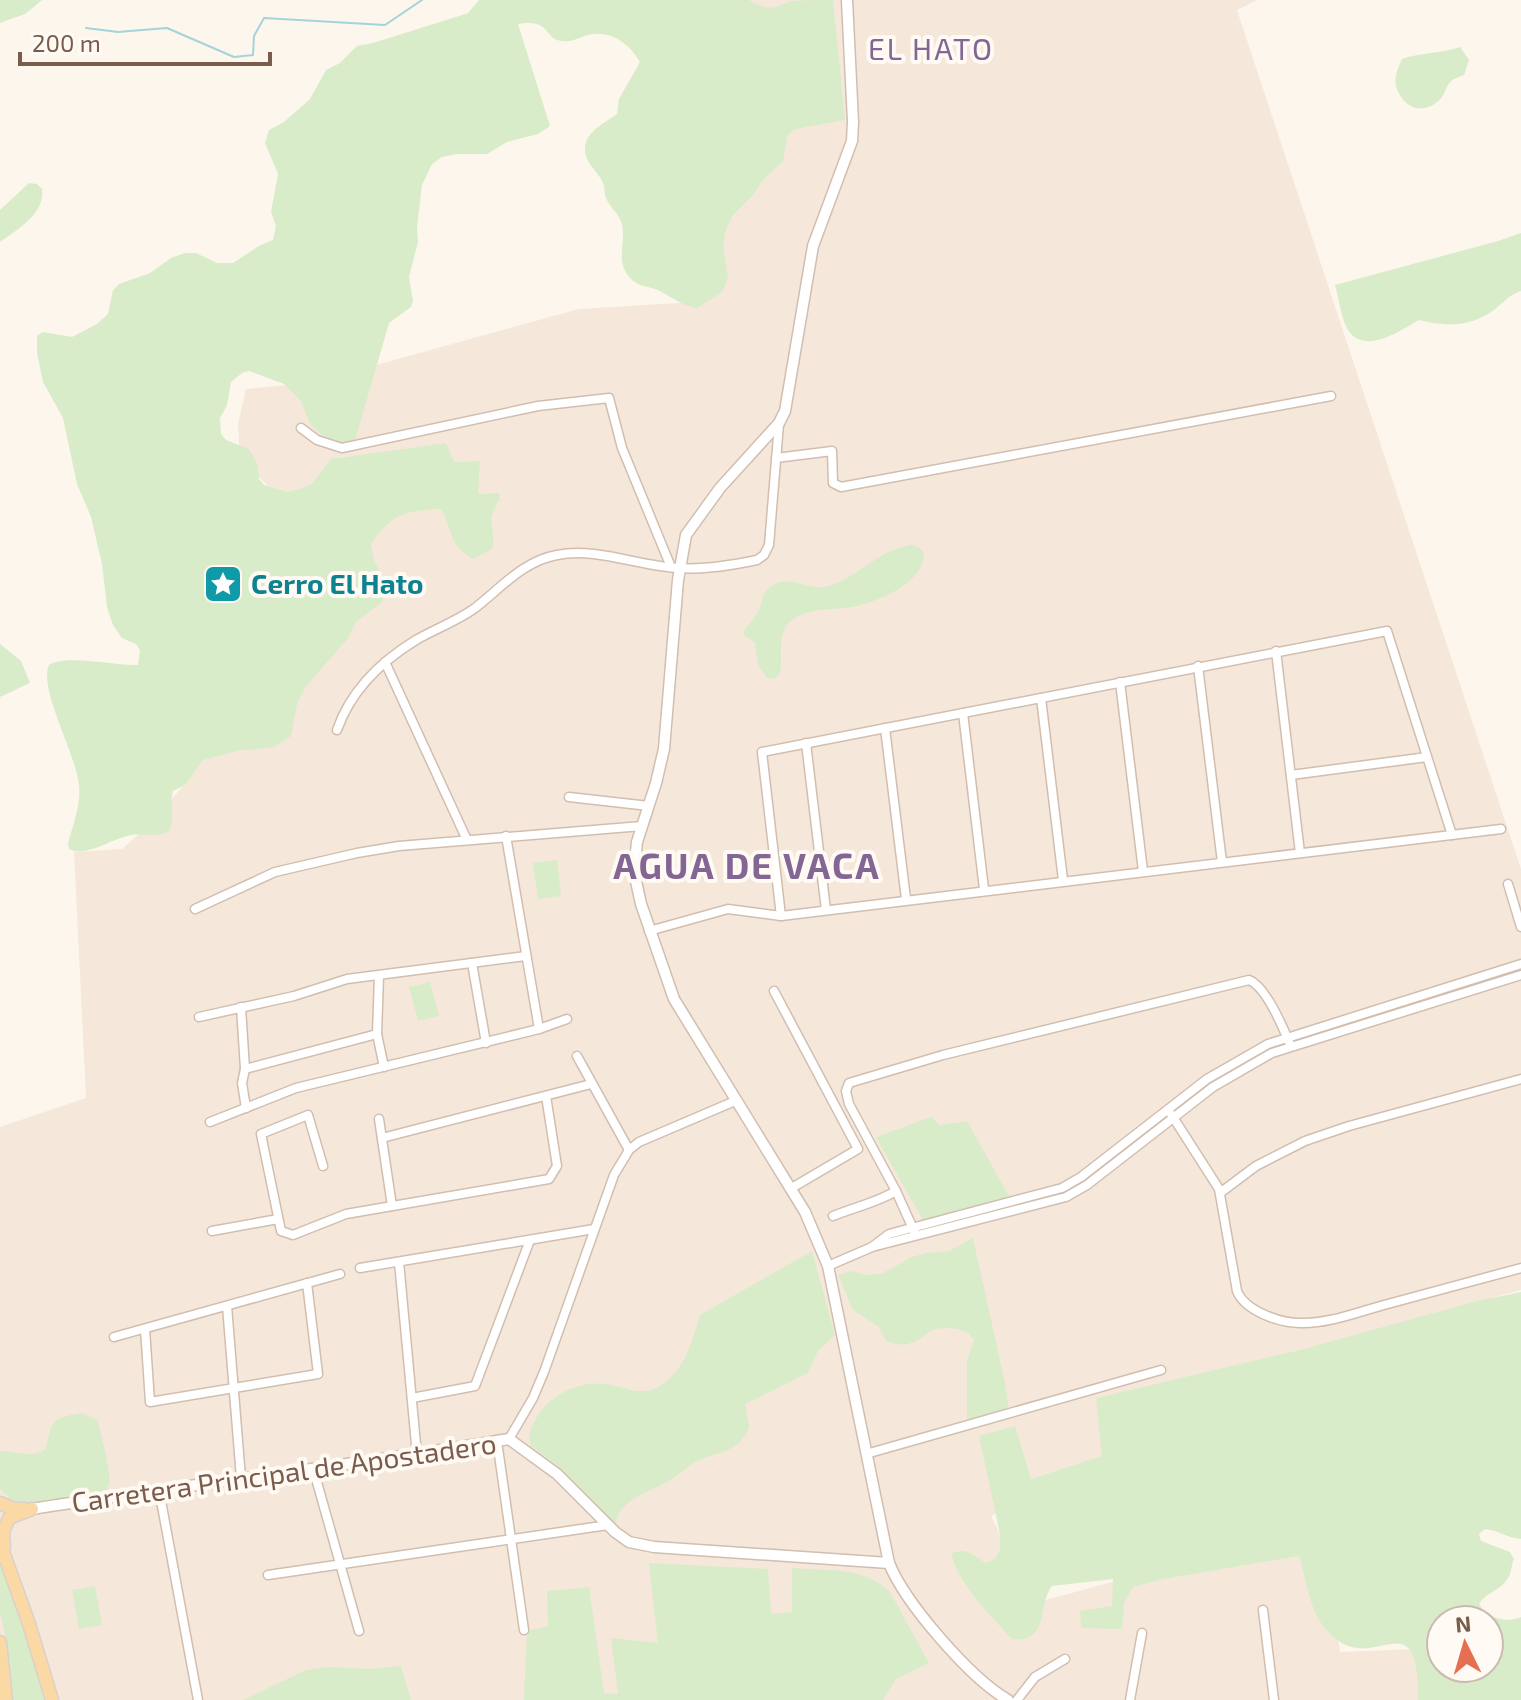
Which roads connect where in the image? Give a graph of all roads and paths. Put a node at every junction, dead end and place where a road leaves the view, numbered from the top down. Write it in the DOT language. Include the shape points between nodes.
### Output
graph roads {
  1 [pos="847,0"];
  2 [pos="1331,396"];
  3 [pos="779,423"];
  4 [pos="301,428"];
  5 [pos="776,458"];
  6 [pos="676,568"];
  7 [pos="1276,651"];
  8 [pos="385,662"];
  9 [pos="1198,666"];
  10 [pos="1120,682"];
  11 [pos="1041,698"];
  12 [pos="963,713"];
  13 [pos="885,728"];
  14 [pos="337,730"];
  15 [pos="806,743"];
  16 [pos="1427,757"];
  17 [pos="1291,775"];
  18 [pos="569,797"];
  19 [pos="649,806"];
  20 [pos="642,826"];
  21 [pos="1501,829"];
  22 [pos="1452,835"];
  23 [pos="506,836"];
  24 [pos="467,840"];
  25 [pos="1300,853"];
  26 [pos="1222,862"];
  27 [pos="1143,871"];
  28 [pos="1063,880"];
  29 [pos="1508,884"];
  30 [pos="984,889"];
  31 [pos="906,899"];
  32 [pos="195,909"];
  33 [pos="826,910"];
  34 [pos="781,916"];
  35 [pos="1521,927"];
  36 [pos="649,931"];
  37 [pos="526,956"];
  38 [pos="472,963"];
  39 [pos="1521,964"];
  40 [pos="1521,975"];
  41 [pos="379,976"];
  42 [pos="774,991"];
  43 [pos="241,1007"];
  44 [pos="199,1017"];
  45 [pos="567,1019"];
  46 [pos="539,1029"];
  47 [pos="377,1034"];
  48 [pos="1289,1042"];
  49 [pos="486,1043"];
  50 [pos="577,1056"];
  51 [pos="384,1067"];
  52 [pos="245,1069"];
  53 [pos="1521,1079"];
  54 [pos="591,1084"];
  55 [pos="546,1096"];
  56 [pos="735,1101"];
  57 [pos="246,1108"];
  58 [pos="1171,1114"];
  59 [pos="379,1119"];
  60 [pos="210,1122"];
  61 [pos="382,1138"];
  62 [pos="629,1150"];
  63 [pos="323,1166"];
  64 [pos="790,1189"];
  65 [pos="896,1191"];
  66 [pos="1220,1193"];
  67 [pos="392,1206"];
  68 [pos="833,1216"];
  69 [pos="278,1219"];
  70 [pos="594,1229"];
  71 [pos="212,1231"];
  72 [pos="914,1233"];
  73 [pos="530,1240"];
  74 [pos="399,1262"];
  75 [pos="828,1266"];
  76 [pos="360,1268"];
  77 [pos="1521,1268"];
  78 [pos="340,1274"];
  79 [pos="307,1283"];
  80 [pos="227,1306"];
  81 [pos="145,1329"];
  82 [pos="114,1337"];
  83 [pos="1161,1370"];
  84 [pos="233,1388"];
  85 [pos="412,1398"];
  86 [pos="503,1440"];
  87 [pos="866,1454"];
  88 [pos="417,1455"];
  89 [pos="313,1468"];
  90 [pos="241,1478"];
  91 [pos="159,1490"];
  92 [pos="0,1503"];
  93 [pos="32,1509"];
  94 [pos="608,1525"];
  95 [pos="511,1541"];
  96 [pos="2,1549"];
  97 [pos="889,1563"];
  98 [pos="340,1565"];
  99 [pos="268,1575"];
  100 [pos="1263,1610"];
  101 [pos="524,1630"];
  102 [pos="359,1631"];
  103 [pos="1142,1633"];
  104 [pos="0,1642"];
  105 [pos="1065,1659"];
  106 [pos="6,1700"];
  107 [pos="52,1700"];
  108 [pos="198,1700"];
  109 [pos="1008,1700"];
  110 [pos="1017,1700"];
  111 [pos="1130,1700"];
  112 [pos="1274,1700"];
  1 -- 3 [label="street" via="852,141 813,246"];
  2 -- 5 [label="street" via="841,487 833,483 832,451"];
  3 -- 5 [label="street"];
  3 -- 6 [label="street" via="695,519"];
  4 -- 6 [label="street" via="342,448 538,406 609,398 622,448"];
  5 -- 6 [label="street" via="764,555 749,562"];
  6 -- 8 [label="street" via="582,554 538,561 474,609"];
  6 -- 19 [label="street" via="664,749"];
  7 -- 9 [label="street"];
  7 -- 16 [label="street" via="1387,631"];
  7 -- 17 [label="street"];
  8 -- 14 [label="street" via="345,707"];
  8 -- 24 [label="street"];
  9 -- 10 [label="street"];
  9 -- 26 [label="street"];
  10 -- 11 [label="street"];
  10 -- 27 [label="street"];
  11 -- 12 [label="street"];
  11 -- 28 [label="street"];
  12 -- 13 [label="street"];
  12 -- 30 [label="street"];
  13 -- 15 [label="street"];
  13 -- 31 [label="street"];
  15 -- 33 [label="street"];
  15 -- 34 [label="street" via="762,752"];
  16 -- 17 [label="street"];
  16 -- 22 [label="street"];
  17 -- 25 [label="street"];
  18 -- 19 [label="street"];
  19 -- 20 [label="street"];
  20 -- 23 [label="street"];
  20 -- 36 [label="street" via="634,872"];
  21 -- 22 [label="street"];
  22 -- 25 [label="street"];
  23 -- 24 [label="street"];
  23 -- 37 [label="street"];
  24 -- 32 [label="street" via="306,863"];
  25 -- 26 [label="street"];
  26 -- 27 [label="street"];
  27 -- 28 [label="street"];
  28 -- 30 [label="street"];
  29 -- 35 [label="street"];
  30 -- 31 [label="street"];
  31 -- 33 [label="street"];
  33 -- 34 [label="street"];
  34 -- 36 [label="street" via="728,909"];
  36 -- 56 [label="street" via="674,999"];
  37 -- 38 [label="street"];
  37 -- 46 [label="street"];
  38 -- 41 [label="street"];
  38 -- 49 [label="street"];
  39 -- 48 [label="street"];
  40 -- 48 [label="street"];
  41 -- 43 [label="street" via="347,979"];
  41 -- 47 [label="street"];
  42 -- 64 [label="street" via="858,1149"];
  43 -- 44 [label="street"];
  43 -- 52 [label="street"];
  45 -- 46 [label="street"];
  46 -- 49 [label="street"];
  47 -- 51 [label="street"];
  47 -- 52 [label="street"];
  48 -- 58 [label="street" via="1240,1058"];
  48 -- 65 [label="street" via="1259,987 1249,980 849,1083 849,1104"];
  49 -- 51 [label="street"];
  50 -- 54 [label="street"];
  51 -- 57 [label="street" via="296,1088"];
  52 -- 57 [label="street"];
  53 -- 66 [label="street" via="1305,1141 1256,1166"];
  54 -- 55 [label="street"];
  54 -- 62 [label="street"];
  55 -- 61 [label="street"];
  55 -- 67 [label="street" via="557,1159 553,1177"];
  56 -- 62 [label="street"];
  56 -- 64 [label="street"];
  57 -- 60 [label="street"];
  58 -- 66 [label="street"];
  58 -- 72 [label="street" via="1062,1188"];
  59 -- 61 [label="street"];
  61 -- 67 [label="street"];
  62 -- 70 [label="street"];
  63 -- 69 [label="street" via="308,1115 261,1134"];
  64 -- 75 [label="street"];
  65 -- 68 [label="street"];
  65 -- 72 [label="street"];
  66 -- 77 [label="street" via="1240,1298 1287,1322 1345,1316"];
  67 -- 69 [label="street" via="346,1214 293,1235 281,1231"];
  69 -- 71 [label="street"];
  70 -- 73 [label="street"];
  70 -- 86 [label="street" via="533,1398"];
  72 -- 75 [label="street" via="889,1234"];
  73 -- 74 [label="street"];
  73 -- 85 [label="street" via="475,1386"];
  74 -- 76 [label="street"];
  74 -- 85 [label="street"];
  75 -- 87 [label="street"];
  78 -- 79 [label="street"];
  79 -- 80 [label="street"];
  79 -- 84 [label="street" via="318,1374"];
  80 -- 81 [label="street"];
  80 -- 84 [label="street"];
  81 -- 82 [label="street"];
  81 -- 84 [label="street" via="150,1402"];
  83 -- 87 [label="street"];
  84 -- 90 [label="street"];
  85 -- 88 [label="street"];
  86 -- 88 [label="street, Carretera Principal de Apostadero"];
  86 -- 94 [label="street, Carretera Principal de Apostadero" via="557,1474"];
  86 -- 95 [label="street"];
  87 -- 97 [label="street"];
  88 -- 89 [label="street, Carretera Principal de Apostadero"];
  89 -- 90 [label="street, Carretera Principal de Apostadero"];
  89 -- 98 [label="street"];
  90 -- 91 [label="street, Carretera Principal de Apostadero"];
  91 -- 93 [label="street, Carretera Principal de Apostadero"];
  91 -- 108 [label="street"];
  92 -- 93 [label="main road"];
  93 -- 96 [label="main road" via="4,1525"];
  94 -- 95 [label="street"];
  94 -- 97 [label="street, Carretera Principal de Apostadero" via="629,1542 654,1547"];
  95 -- 98 [label="street"];
  95 -- 101 [label="street"];
  96 -- 107 [label="main road"];
  97 -- 109 [label="street" via="906,1597 964,1664"];
  98 -- 99 [label="street"];
  98 -- 102 [label="street"];
  100 -- 112 [label="street"];
  103 -- 111 [label="street"];
  104 -- 106 [label="main road"];
  105 -- 110 [label="street" via="1035,1677"];
}
